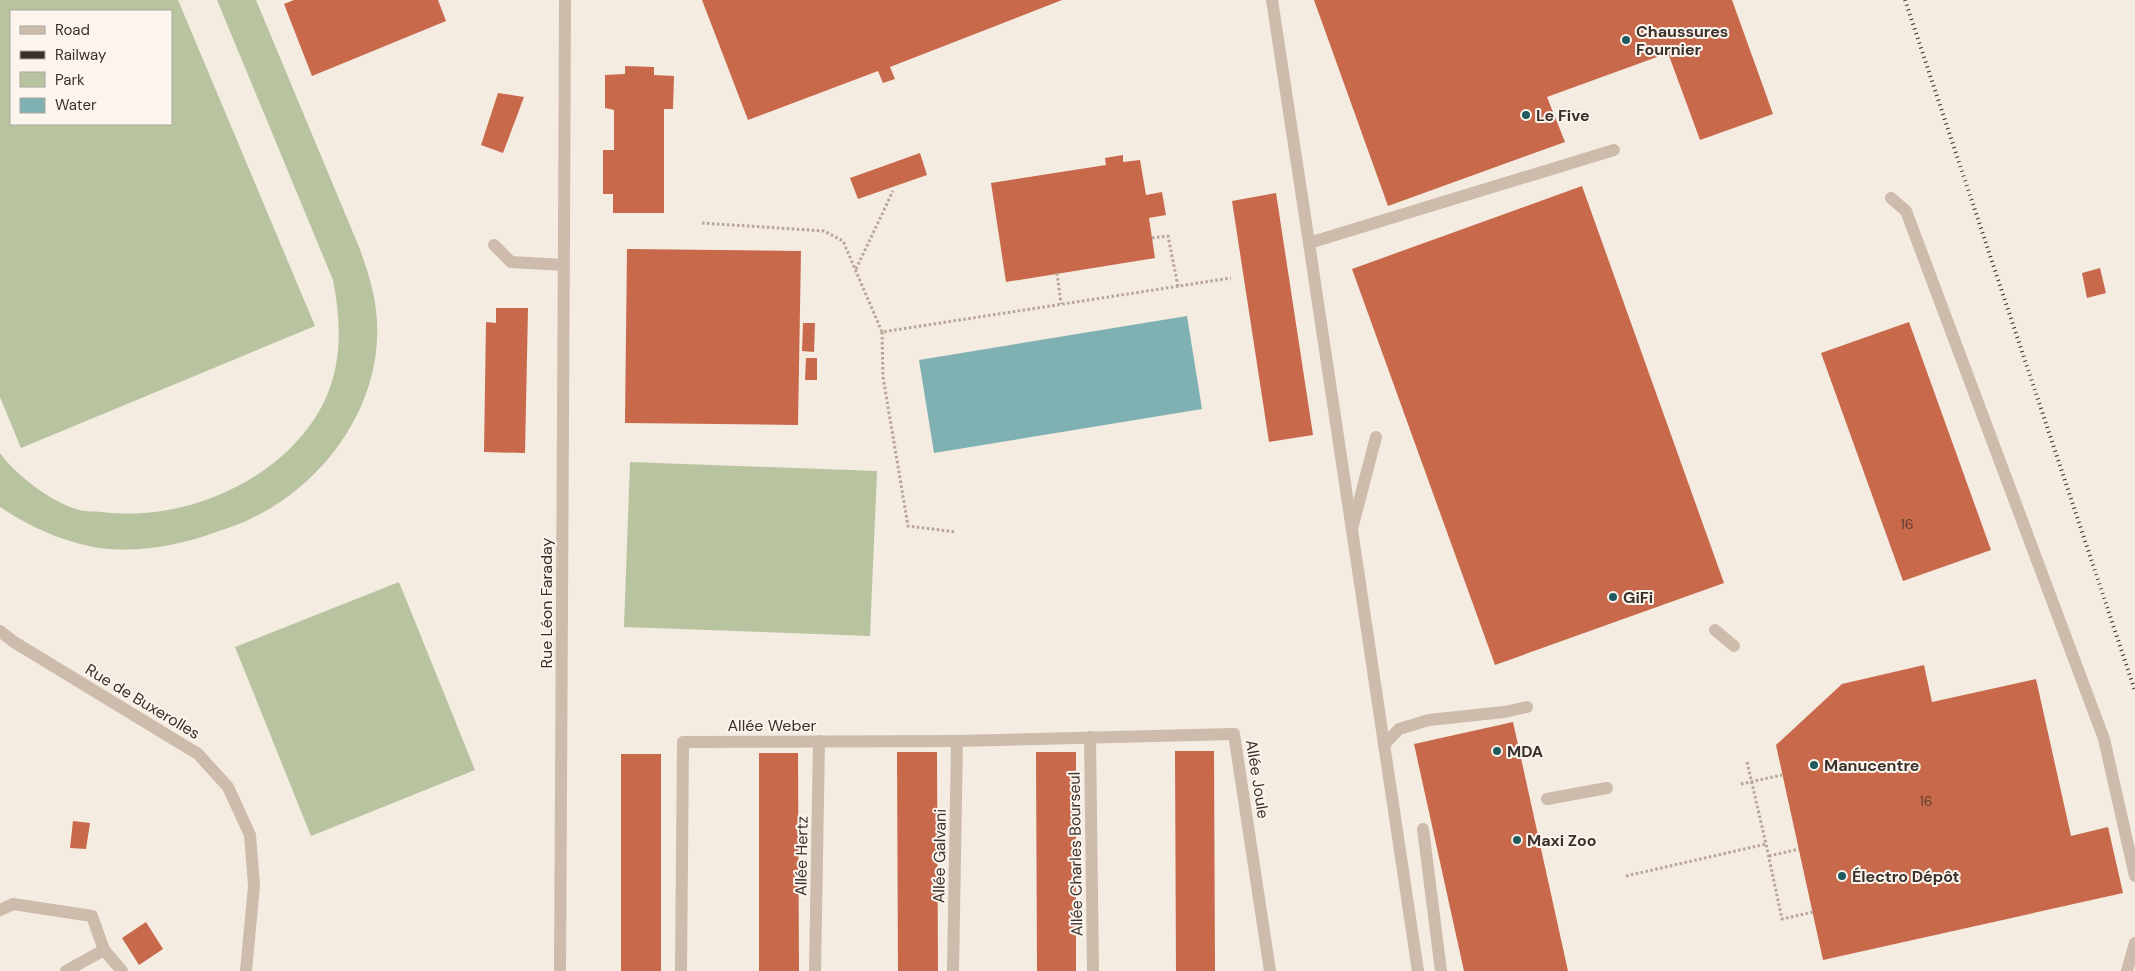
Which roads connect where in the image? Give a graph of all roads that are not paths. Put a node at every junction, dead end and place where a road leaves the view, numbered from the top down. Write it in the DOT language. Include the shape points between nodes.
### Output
graph roads {
  1 [pos="566,0"];
  2 [pos="1272,0"];
  3 [pos="1614,150"];
  4 [pos="1892,198"];
  5 [pos="1308,243"];
  6 [pos="494,245"];
  7 [pos="564,265"];
  8 [pos="1376,437"];
  9 [pos="1352,530"];
  10 [pos="1715,630"];
  11 [pos="0,631"];
  12 [pos="1734,646"];
  13 [pos="1527,707"];
  14 [pos="1090,737"];
  15 [pos="956,741"];
  16 [pos="819,742"];
  17 [pos="1384,745"];
  18 [pos="1607,788"];
  19 [pos="1547,799"];
  20 [pos="1423,829"];
  21 [pos="2135,876"];
  22 [pos="0,910"];
  23 [pos="2135,944"];
  24 [pos="104,950"];
  25 [pos="66,971"];
  26 [pos="122,971"];
  27 [pos="246,971"];
  28 [pos="560,971"];
  29 [pos="681,971"];
  30 [pos="815,971"];
  31 [pos="954,971"];
  32 [pos="1093,971"];
  33 [pos="1270,971"];
  34 [pos="1418,971"];
  35 [pos="1441,971"];
  36 [pos="2127,971"];
  1 -- 7 [label="street, Rue Léon Faraday"];
  2 -- 5 [label="street"];
  3 -- 5 [label="street"];
  4 -- 21 [label="street" via="1906,211 2104,739"];
  5 -- 9 [label="street"];
  6 -- 7 [label="street" via="510,262"];
  7 -- 28 [label="street, Rue Léon Faraday"];
  8 -- 9 [label="street"];
  9 -- 17 [label="street"];
  10 -- 12 [label="street"];
  11 -- 27 [label="street, Rue de Buxerolles" via="198,754 228,787 250,834 254,886"];
  13 -- 17 [label="street" via="1428,720 1399,729"];
  14 -- 15 [label="street, Allée Weber"];
  14 -- 32 [label="street, Allée Charles Bourseul"];
  14 -- 33 [label="street, Allée Joule" via="1234,734"];
  15 -- 16 [label="street, Allée Weber"];
  15 -- 31 [label="street, Allée Galvani"];
  16 -- 29 [label="street, Allée Weber" via="683,742"];
  16 -- 30 [label="street, Allée Hertz"];
  17 -- 34 [label="street"];
  18 -- 19 [label="street"];
  20 -- 35 [label="street"];
  22 -- 24 [label="street" via="13,904 92,916"];
  23 -- 36 [label="street"];
  24 -- 25 [label="street"];
  24 -- 26 [label="street"];
}
